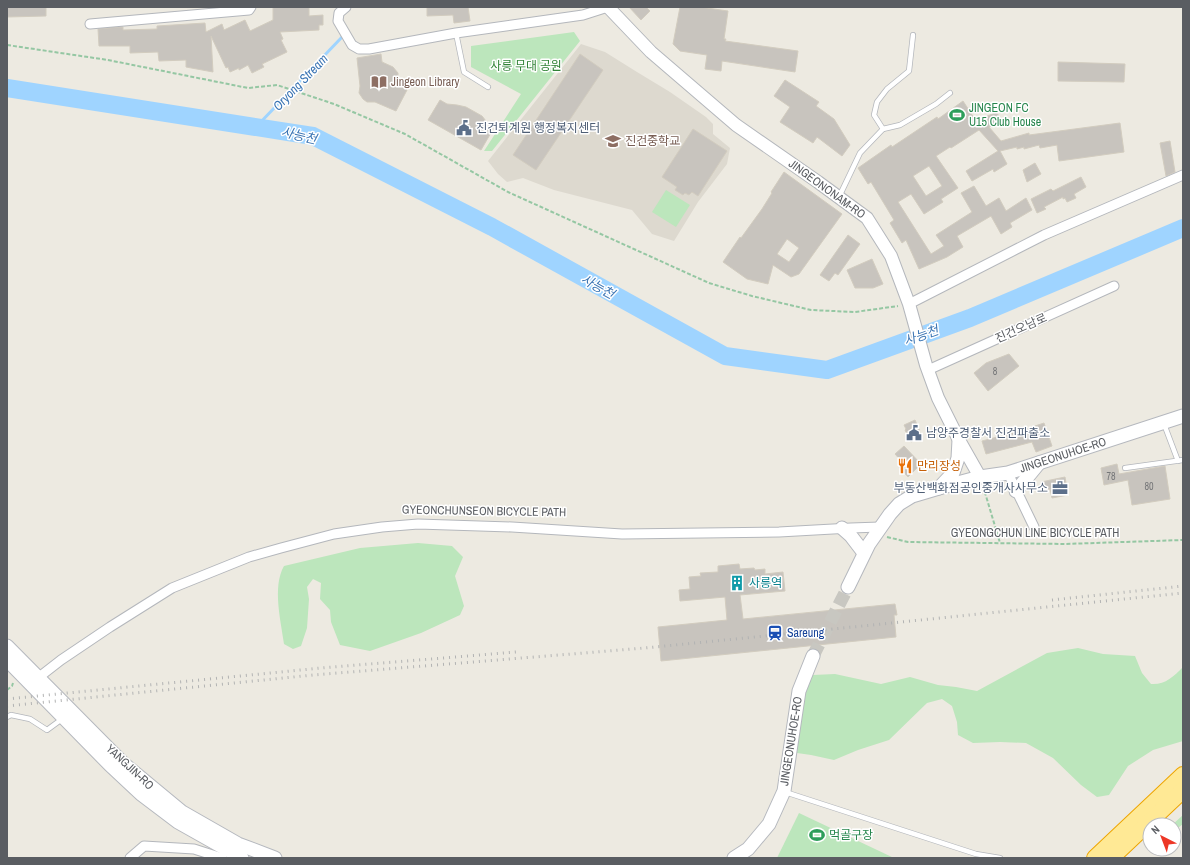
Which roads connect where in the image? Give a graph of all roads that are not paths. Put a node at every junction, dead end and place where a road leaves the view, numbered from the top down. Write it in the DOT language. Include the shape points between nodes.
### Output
graph roads {
  1 [pos="250,7"];
  2 [pos="346,7"];
  3 [pos="608,7"];
  4 [pos="90,24"];
  5 [pos="456,33"];
  6 [pos="913,36"];
  7 [pos="488,87"];
  8 [pos="950,93"];
  9 [pos="883,129"];
  10 [pos="1183,175"];
  11 [pos="839,197"];
  12 [pos="1114,286"];
  13 [pos="910,308"];
  14 [pos="927,367"];
  15 [pos="1183,416"];
  16 [pos="1163,423"];
  17 [pos="959,440"];
  18 [pos="1181,461"];
  19 [pos="1039,462"];
  20 [pos="1125,468"];
  21 [pos="1008,473"];
  22 [pos="980,477"];
  23 [pos="939,488"];
  24 [pos="1016,491"];
  25 [pos="842,528"];
  26 [pos="1034,528"];
  27 [pos="884,532"];
  28 [pos="864,553"];
  29 [pos="848,587"];
  30 [pos="7,646"];
  31 [pos="813,656"];
  32 [pos="7,660"];
  33 [pos="34,681"];
  34 [pos="7,716"];
  35 [pos="63,717"];
  36 [pos="1183,775"];
  37 [pos="1183,790"];
  38 [pos="784,791"];
  39 [pos="202,836"];
  40 [pos="192,849"];
  41 [pos="130,858"];
  42 [pos="222,858"];
  43 [pos="242,858"];
  44 [pos="275,858"];
  45 [pos="734,858"];
  46 [pos="1000,858"];
  47 [pos="1095,858"];
  48 [pos="1111,858"];
  1 -- 4 [label="street" via="249,10"];
  2 -- 5 [label="street" via="339,13 338,21 352,45 359,49"];
  3 -- 5 [label="street" via="583,15"];
  3 -- 11 [label="street, JINGEONONAM-RO" via="651,52 736,126"];
  5 -- 7 [label="lane" via="464,72"];
  6 -- 9 [label="lane" via="910,71 887,89 877,102 874,115"];
  8 -- 9 [label="lane" via="900,126"];
  9 -- 11 [label="lane" via="860,153"];
  10 -- 13 [label="street" via="1044,235"];
  11 -- 13 [label="street, JINGEONONAM-RO" via="867,218 891,256"];
  12 -- 14 [label="street, 진건오남로"];
  13 -- 14 [label="street, JINGEONONAM-RO"];
  14 -- 17 [label="street, JINGEONONAM-RO" via="938,398"];
  15 -- 16 [label="main road, JINGEONUHOE-RO"];
  16 -- 18 [label="lane"];
  16 -- 19 [label="main road, JINGEONUHOE-RO"];
  17 -- 22 [label="street, JINGEONONAM-RO"];
  17 -- 23 [label="main road" via="958,458 953,473"];
  18 -- 20 [label="lane"];
  19 -- 21 [label="main road, JINGEONUHOE-RO"];
  19 -- 24 [label="main road"];
  21 -- 22 [label="main road, JINGEONUHOE-RO"];
  21 -- 24 [label="street"];
  22 -- 23 [label="main road, JINGEONUHOE-RO"];
  23 -- 27 [label="main road, JINGEONUHOE-RO" via="912,496 898,504"];
  24 -- 26 [label="street"];
  25 -- 27 [label="street"];
  25 -- 28 [label="main road"];
  25 -- 33 [label="street" via="779,532 622,534 418,524 334,534 249,557 172,588 61,660"];
  27 -- 28 [label="main road, JINGEONUHOE-RO"];
  28 -- 29 [label="main road, JINGEONUHOE-RO"];
  30 -- 33 [label="main road, YANGJIN-RO"];
  31 -- 38 [label="main road, JINGEONUHOE-RO" via="799,691"];
  32 -- 33 [label="main road, YANGJIN-RO"];
  33 -- 35 [label="main road, YANGJIN-RO"];
  33 -- 44 [label="main road, YANGJIN-RO" via="124,764 182,812 238,844"];
  34 -- 35 [label="lane" via="30,719 47,730"];
  35 -- 39 [label="main road, YANGJIN-RO" via="142,794 178,822"];
  36 -- 47 [label="highway"];
  37 -- 48 [label="highway"];
  38 -- 45 [label="main road, JINGEONUHOE-RO" via="769,824 748,849"];
  38 -- 46 [label="lane" via="976,854"];
  39 -- 40 [label="street"];
  39 -- 43 [label="main road, YANGJIN-RO"];
  40 -- 41 [label="street" via="144,846"];
  40 -- 42 [label="street"];
}
